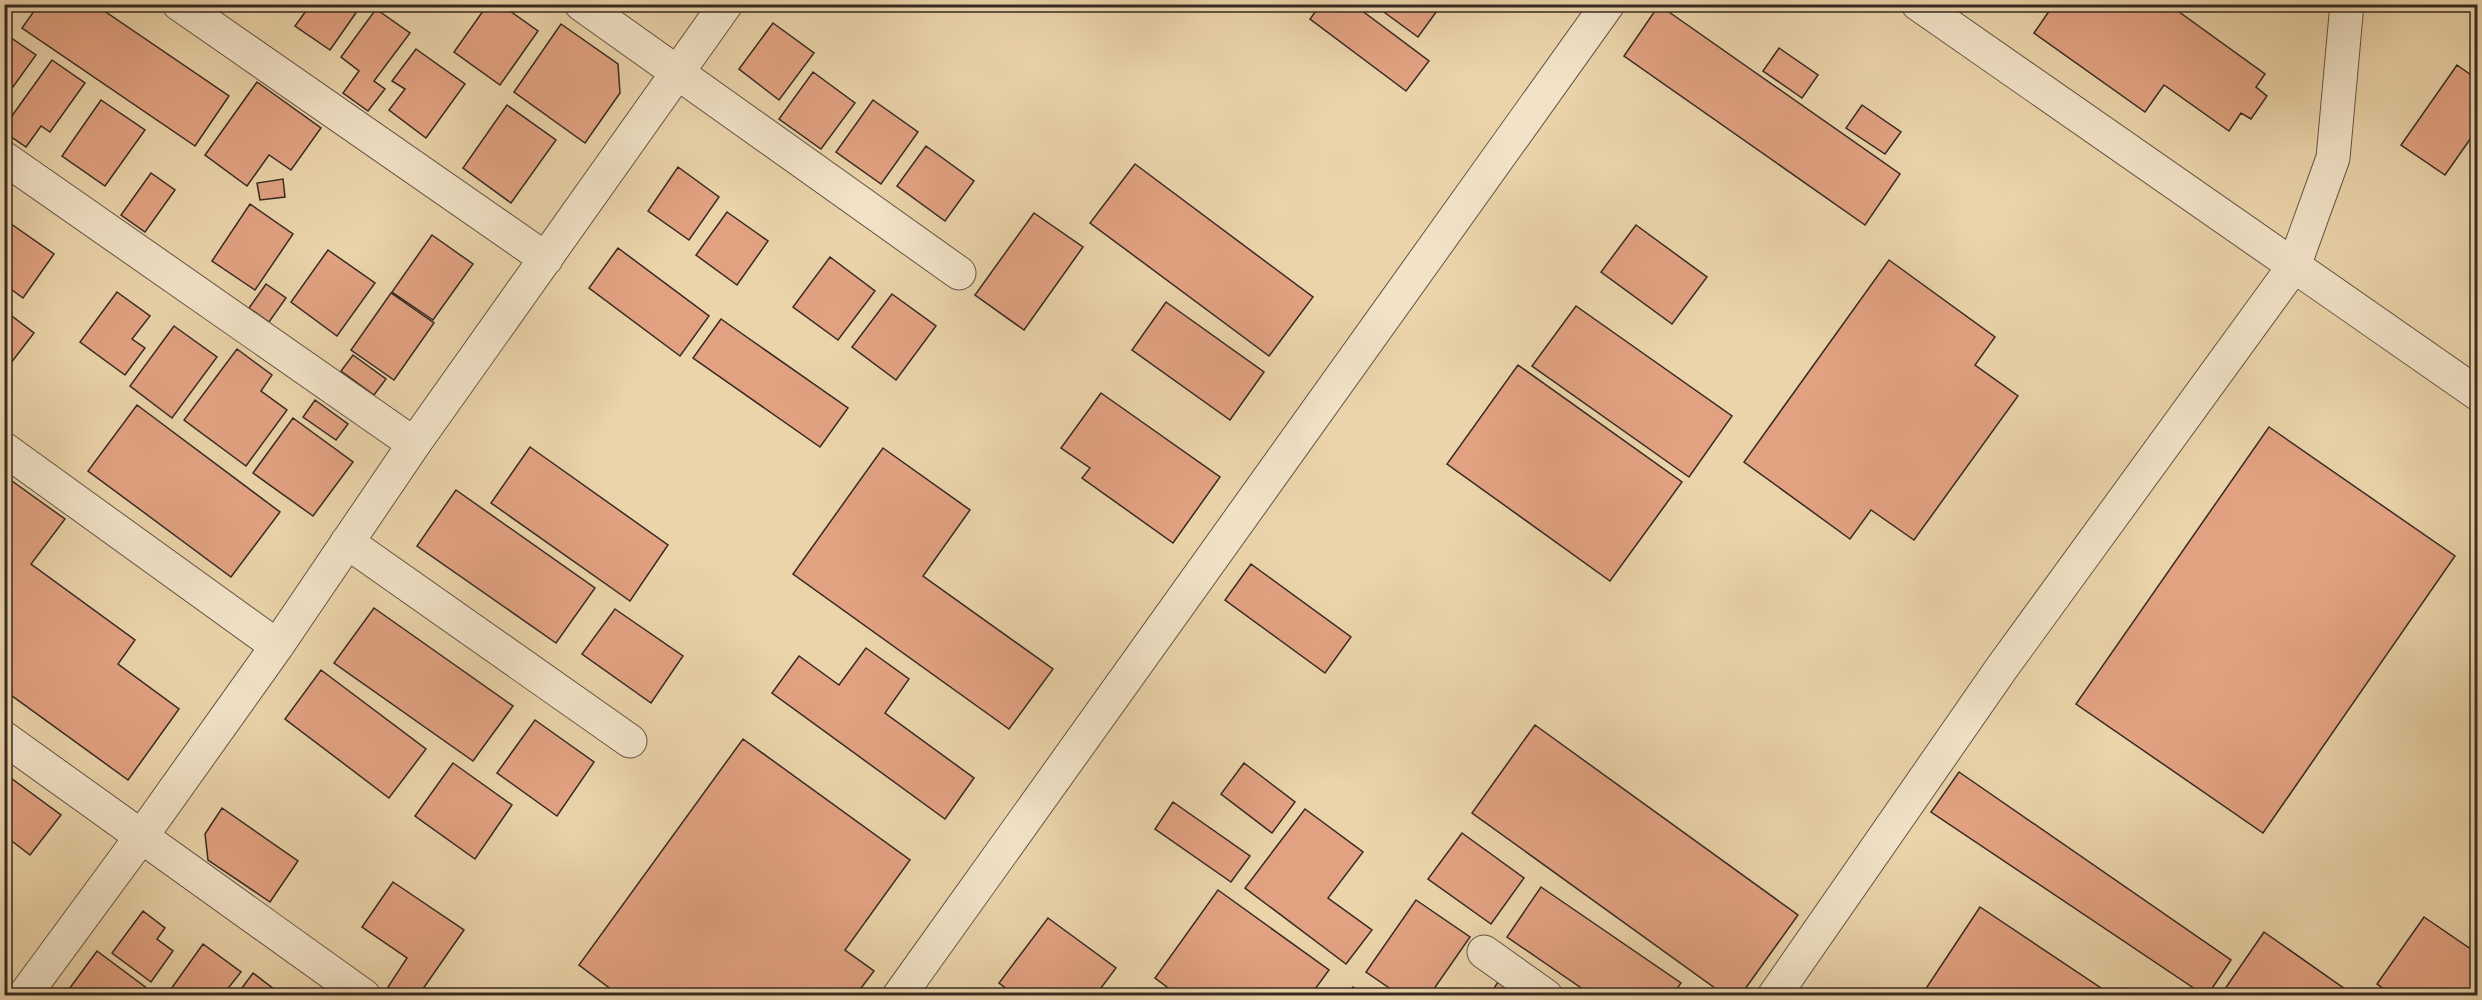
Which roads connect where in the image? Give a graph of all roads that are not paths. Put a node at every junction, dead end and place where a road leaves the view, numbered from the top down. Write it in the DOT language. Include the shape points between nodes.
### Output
graph roads {
  1 [pos="179,4"];
  2 [pos="581,4"];
  3 [pos="726,4"];
  4 [pos="1608,4"];
  5 [pos="1918,4"];
  6 [pos="2347,4"];
  7 [pos="680,72"];
  8 [pos="4,158"];
  9 [pos="546,260"];
  10 [pos="2294,266"];
  11 [pos="959,273"];
  12 [pos="2478,394"];
  13 [pos="414,444"];
  14 [pos="4,449"];
  15 [pos="347,542"];
  16 [pos="277,646"];
  17 [pos="4,738"];
  18 [pos="630,741"];
  19 [pos="141,837"];
  20 [pos="1484,952"];
  21 [pos="24,996"];
  22 [pos="364,996"];
  23 [pos="899,996"];
  24 [pos="1546,996"];
  25 [pos="1774,996"];
  1 -- 9 [label="street"];
  2 -- 7 [label="street"];
  3 -- 7 [label="street"];
  4 -- 23 [label="street"];
  5 -- 10 [label="street"];
  6 -- 10 [label="street" via="2333,158"];
  7 -- 9 [label="street"];
  7 -- 11 [label="street"];
  8 -- 13 [label="street"];
  9 -- 13 [label="street"];
  10 -- 12 [label="street"];
  10 -- 25 [label="street" via="2001,669"];
  13 -- 15 [label="street"];
  14 -- 16 [label="street"];
  15 -- 16 [label="street"];
  15 -- 18 [label="street"];
  16 -- 19 [label="street"];
  17 -- 19 [label="street"];
  19 -- 21 [label="street"];
  19 -- 22 [label="street"];
  20 -- 24 [label="street"];
}
